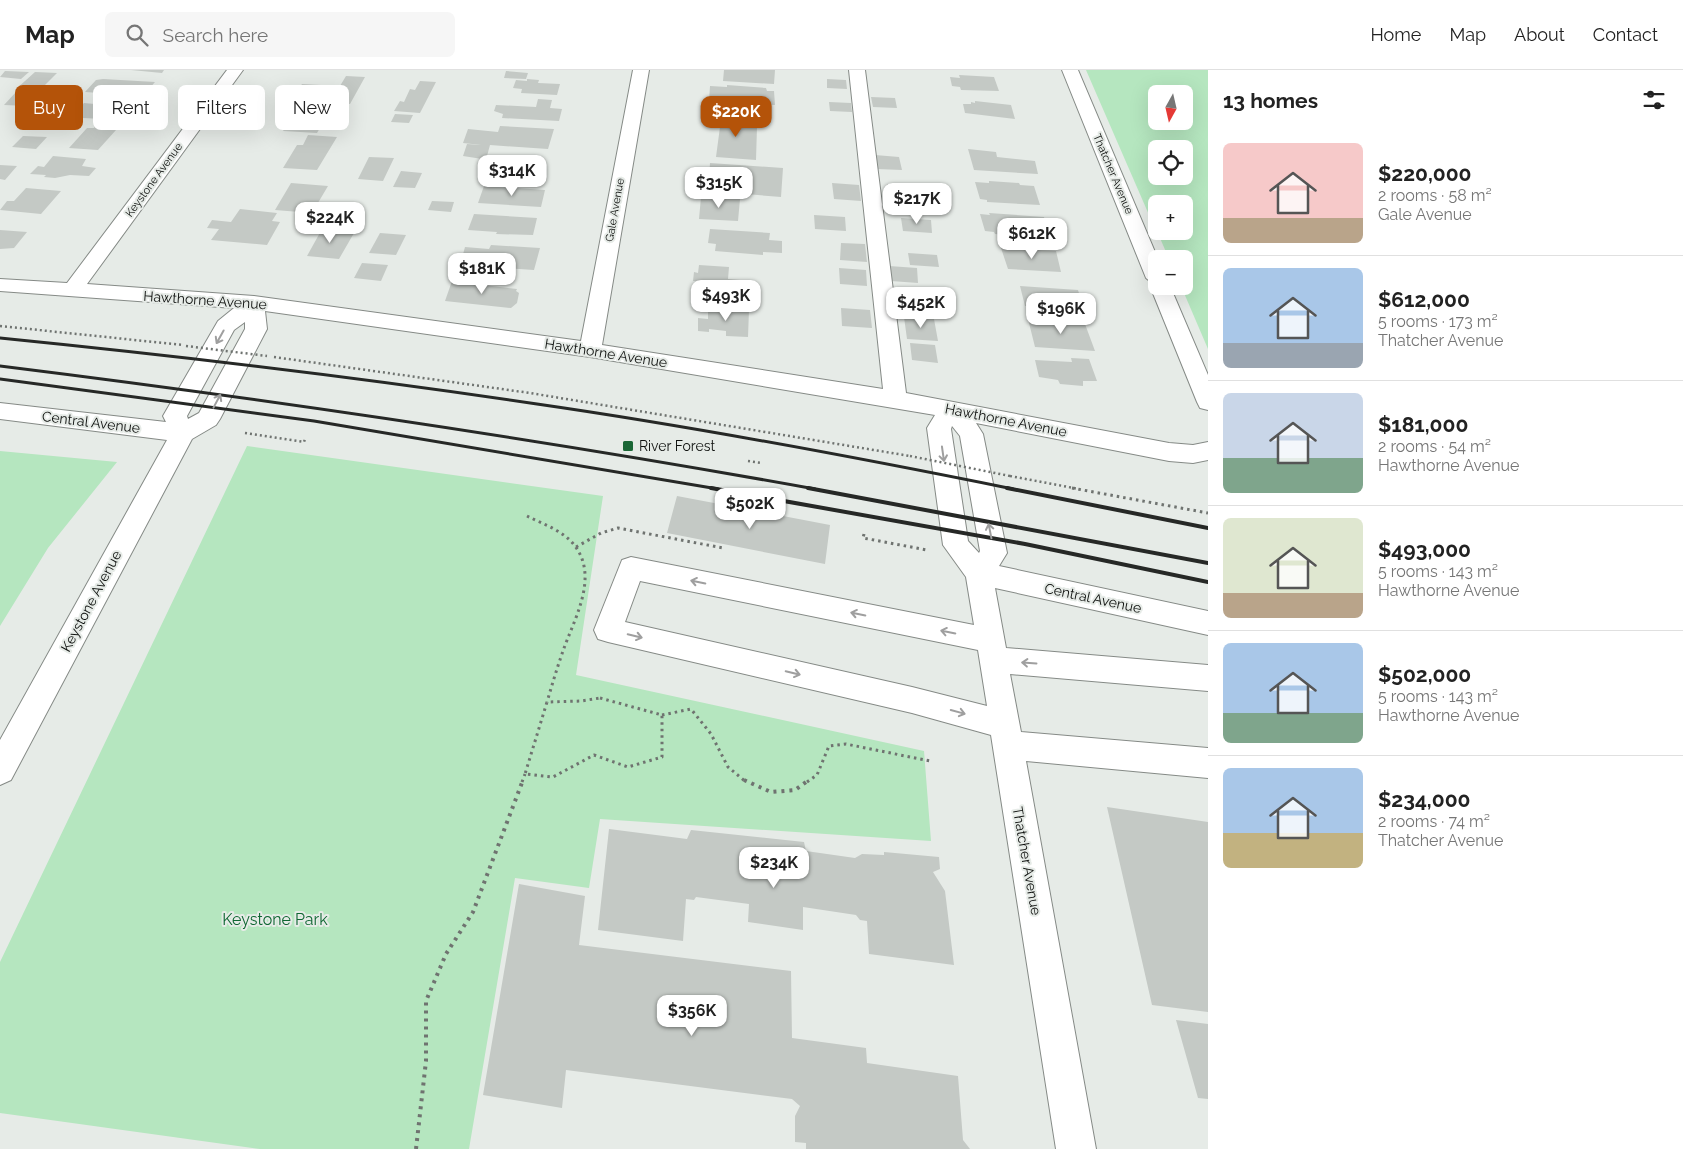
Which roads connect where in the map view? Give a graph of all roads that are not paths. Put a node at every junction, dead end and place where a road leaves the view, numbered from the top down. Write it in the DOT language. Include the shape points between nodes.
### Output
graph roads {
  1 [pos="235,70"];
  2 [pos="641,70"];
  3 [pos="857,70"];
  4 [pos="1070,70"];
  5 [pos="1148,259"];
  6 [pos="0,285"];
  7 [pos="72,290"];
  8 [pos="1164,295"];
  9 [pos="254,303"];
  10 [pos="590,350"];
  11 [pos="895,399"];
  12 [pos="1208,402"];
  13 [pos="952,409"];
  14 [pos="0,411"];
  15 [pos="183,432"];
  16 [pos="1208,451"];
  17 [pos="978,573"];
  18 [pos="1208,623"];
  19 [pos="992,650"];
  20 [pos="1208,678"];
  21 [pos="1006,735"];
  22 [pos="1208,763"];
  23 [pos="0,770"];
  24 [pos="1076,1149"];
  1 -- 7 [label="street, Keystone Avenue"];
  2 -- 10 [label="street, Gale Avenue"];
  3 -- 11 [label="street"];
  4 -- 5 [label="street, Thatcher Avenue"];
  6 -- 7 [label="street, Hawthorne Avenue"];
  7 -- 9 [label="street, Hawthorne Avenue"];
  8 -- 12 [label="street"];
  9 -- 10 [label="street, Hawthorne Avenue"];
  9 -- 15 [label="street" via="256,329 208,419"];
  10 -- 11 [label="street, Hawthorne Avenue"];
  11 -- 13 [label="street, Hawthorne Avenue"];
  13 -- 16 [label="street, Hawthorne Avenue" via="1169,452 1194,454"];
  13 -- 17 [label="street, Thatcher Avenue, one-way" via="939,428 956,545"];
  17 -- 13 [label="street, one-way" via="994,553 971,434"];
  14 -- 15 [label="street, Central Avenue"];
  15 -- 23 [label="street, Keystone Avenue"];
  17 -- 18 [label="street, Central Avenue"];
  17 -- 19 [label="street, Thatcher Avenue"];
  20 -- 19 [label="street, one-way" via="1066,665"];
  19 -- 21 [label="street, Thatcher Avenue"];
  19 -- 21 [label="street, one-way" via="632,568 608,630 912,700"];
  21 -- 22 [label="street"];
  21 -- 24 [label="street, Thatcher Avenue"];
}
